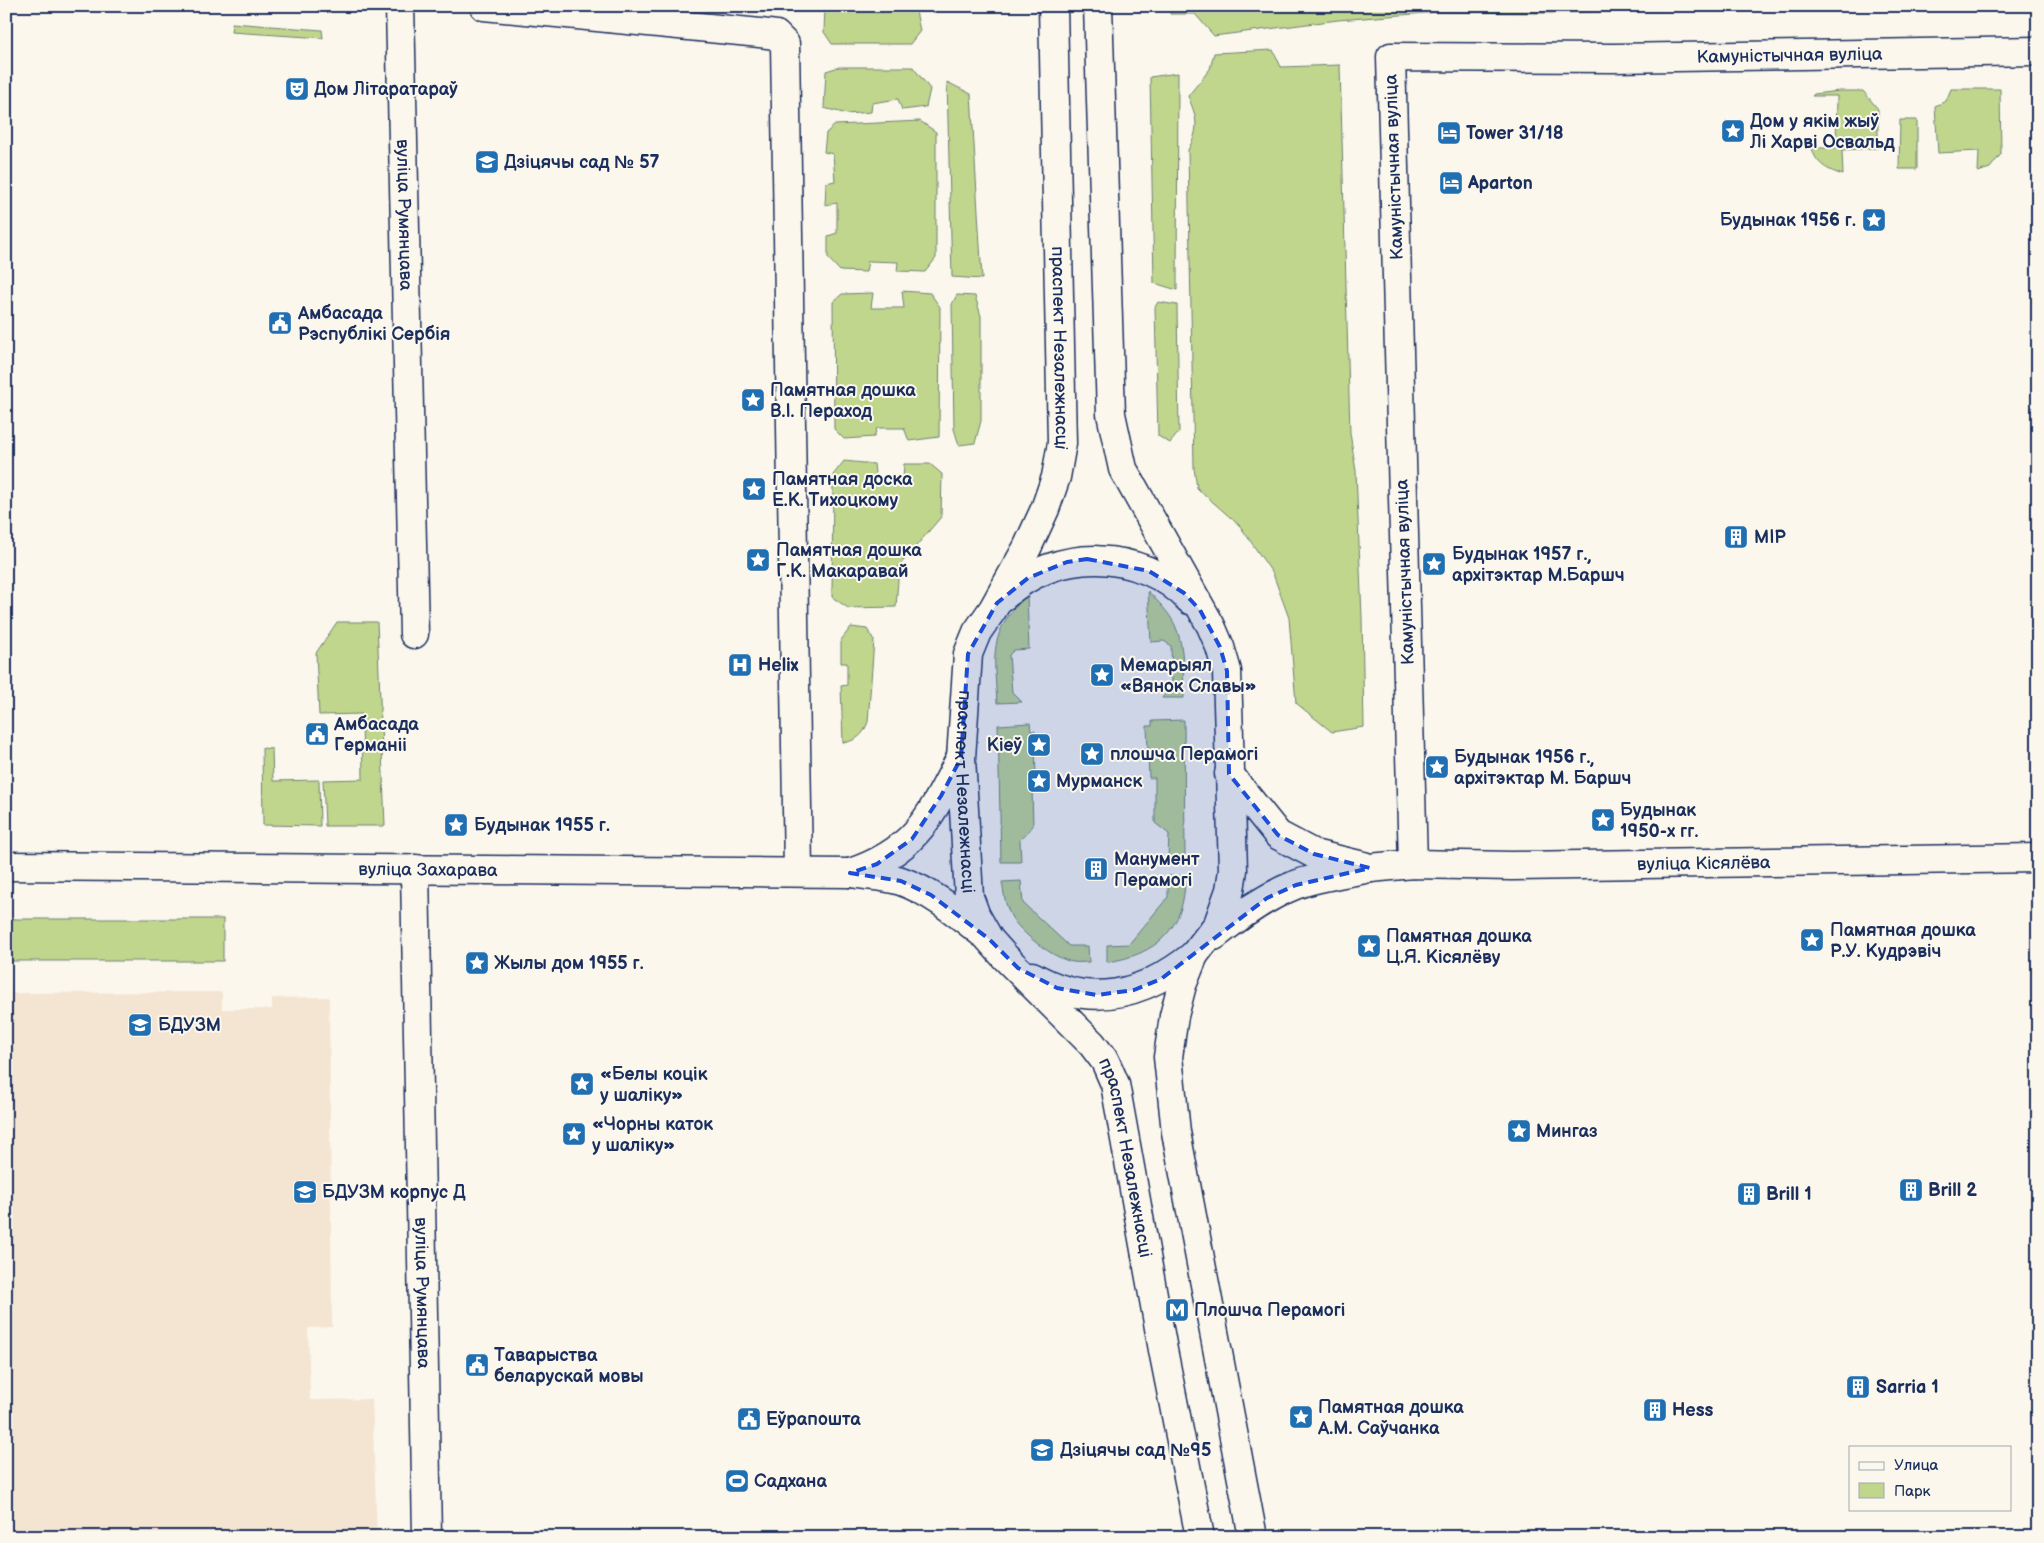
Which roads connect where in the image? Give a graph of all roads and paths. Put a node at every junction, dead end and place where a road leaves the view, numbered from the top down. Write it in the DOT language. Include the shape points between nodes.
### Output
graph roads {
  1 [pos="400,6"];
  2 [pos="484,6"];
  3 [pos="1053,6"];
  4 [pos="1098,6"];
  5 [pos="2038,51"];
  6 [pos="993,609"];
  7 [pos="1200,610"];
  8 [pos="414,634"];
  9 [pos="961,758"];
  10 [pos="1229,774"];
  11 [pos="2038,858"];
  12 [pos="1413,864"];
  13 [pos="6,866"];
  14 [pos="1370,868"];
  15 [pos="416,869"];
  16 [pos="798,872"];
  17 [pos="850,873"];
  18 [pos="989,938"];
  19 [pos="1200,949"];
  20 [pos="1018,968"];
  21 [pos="427,1537"];
  22 [pos="1200,1537"];
  23 [pos="1253,1537"];
  1 -- 8 [label="main road, вуліца Румянцава"];
  2 -- 16 [label="main road" via="776,35 785,44"];
  3 -- 6 [label="main road, праспект Незалежнасці" via="1062,443 1056,477 1045,509"];
  4 -- 7 [label="main road" via="1111,414 1123,469"];
  5 -- 12 [label="main road, Камуністычная вуліца" via="1614,58 1391,57"];
  6 -- 7 [label="main road" via="1028,578 1067,562 1087,559 1129,564 1149,571 1184,593"];
  6 -- 9 [label="main road, праспект Незалежнасці" via="977,632 968,654"];
  7 -- 10 [label="main road" via="1220,647 1227,671"];
  9 -- 17 [label="main road" via="941,796 912,839 877,864"];
  9 -- 18 [label="main road, праспект Незалежнасці" via="969,897"];
  10 -- 14 [label="main road" via="1278,835 1314,854"];
  10 -- 19 [label="main road" via="1233,870 1218,924"];
  11 -- 12 [label="main road, вуліца Кісялёва" via="1511,866"];
  12 -- 14 [label="main road, вуліца Кісялёва"];
  13 -- 15 [label="main road, вуліца Захарава"];
  14 -- 19 [label="main road" via="1296,885 1274,895 1239,916"];
  15 -- 16 [label="main road, вуліца Захарава"];
  15 -- 21 [label="main road, вуліца Румянцава"];
  16 -- 17 [label="main road, вуліца Захарава"];
  17 -- 18 [label="main road" via="901,881 931,895"];
  18 -- 20 [label="main road, праспект Незалежнасці"];
  19 -- 20 [label="main road" via="1161,979 1134,990 1110,994 1084,994 1057,988"];
  19 -- 23 [label="main road" via="1182,985 1174,1016 1168,1057 1170,1091"];
  20 -- 22 [label="main road, праспект Незалежнасці" via="1092,1044 1105,1061 1115,1084"];
}
